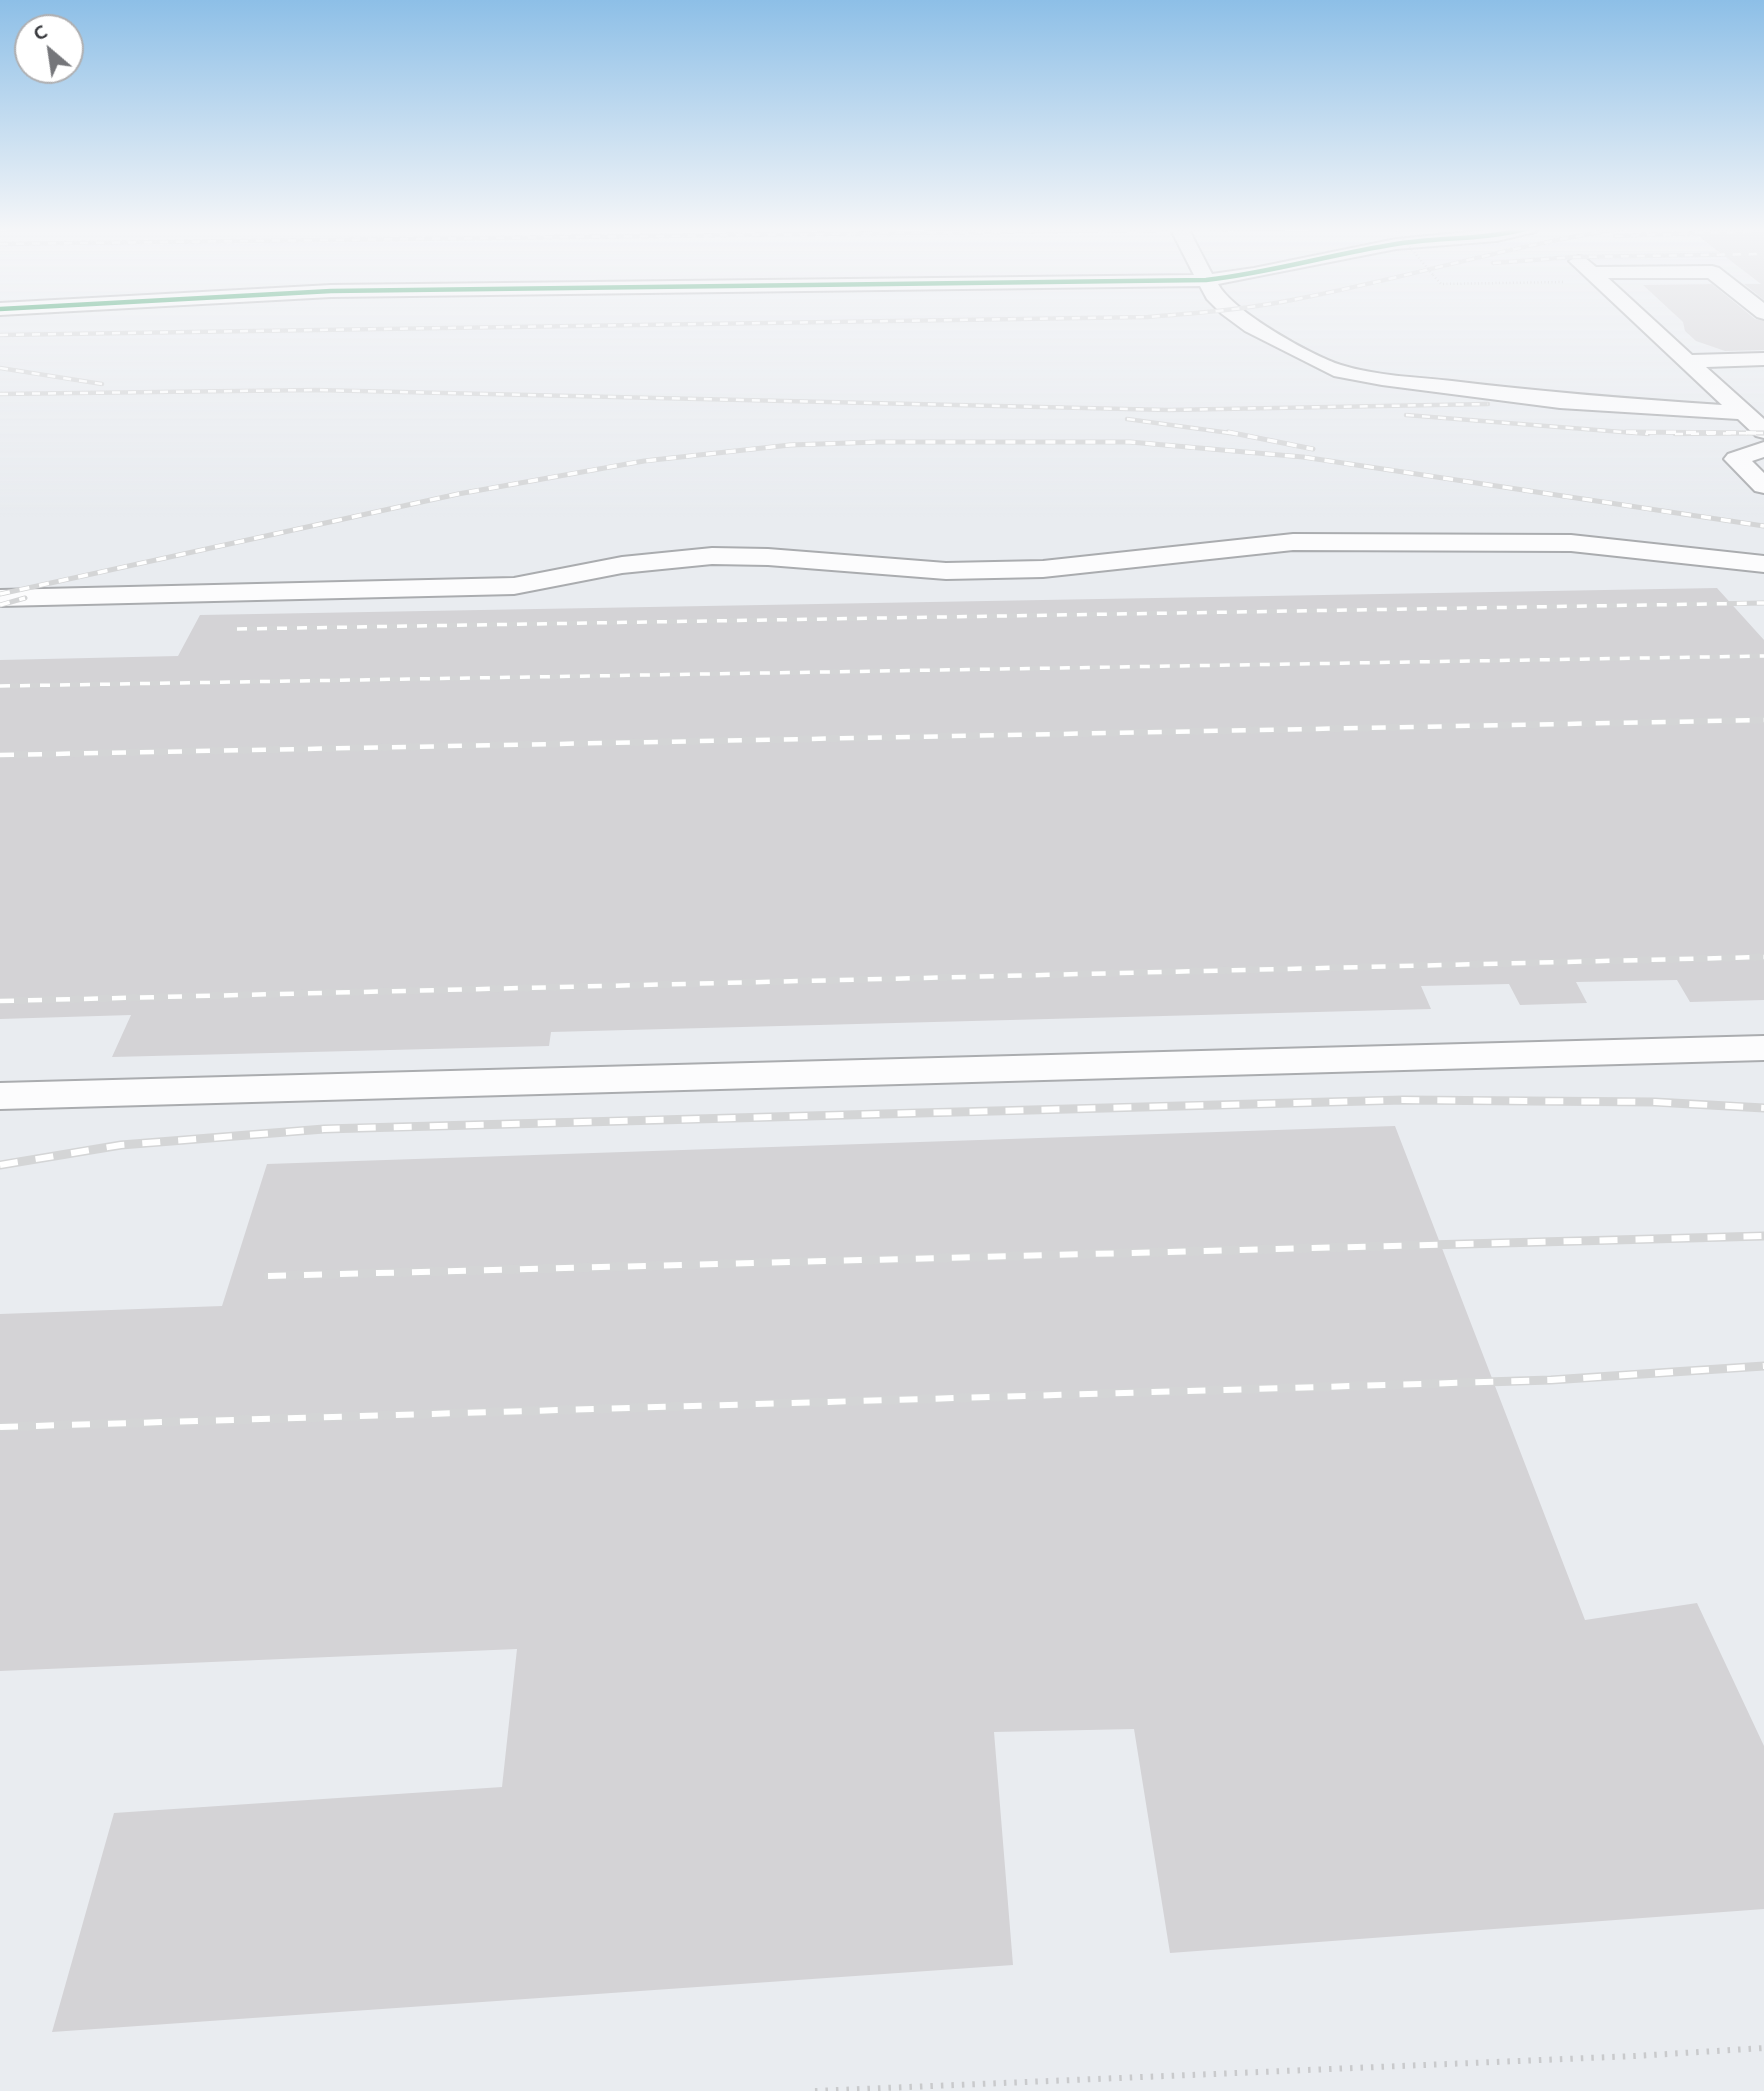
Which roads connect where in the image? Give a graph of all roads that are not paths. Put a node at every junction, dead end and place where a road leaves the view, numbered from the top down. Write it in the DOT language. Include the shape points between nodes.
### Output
graph roads {
  1 [pos="1252,326"];
  2 [pos="1648,326"];
  3 [pos="1764,359"];
  4 [pos="1686,361"];
  5 [pos="1744,413"];
  6 [pos="1764,431"];
  7 [pos="1764,449"];
  8 [pos="1764,486"];
  9 [pos="1764,565"];
  10 [pos="0,598"];
  11 [pos="1764,1048"];
  12 [pos="0,1096"];
  1 -- 5 [label="street" via="1334,370 1382,379 1560,401"];
  2 -- 4 [label="street"];
  3 -- 4 [label="street"];
  4 -- 5 [label="street"];
  5 -- 6 [label="street"];
  7 -- 8 [label="street" via="1736,459"];
  9 -- 10 [label="street" via="1571,543 1293,542 1044,569 946,571 712,556 622,565 514,586"];
  11 -- 12 [label="street"];
}
